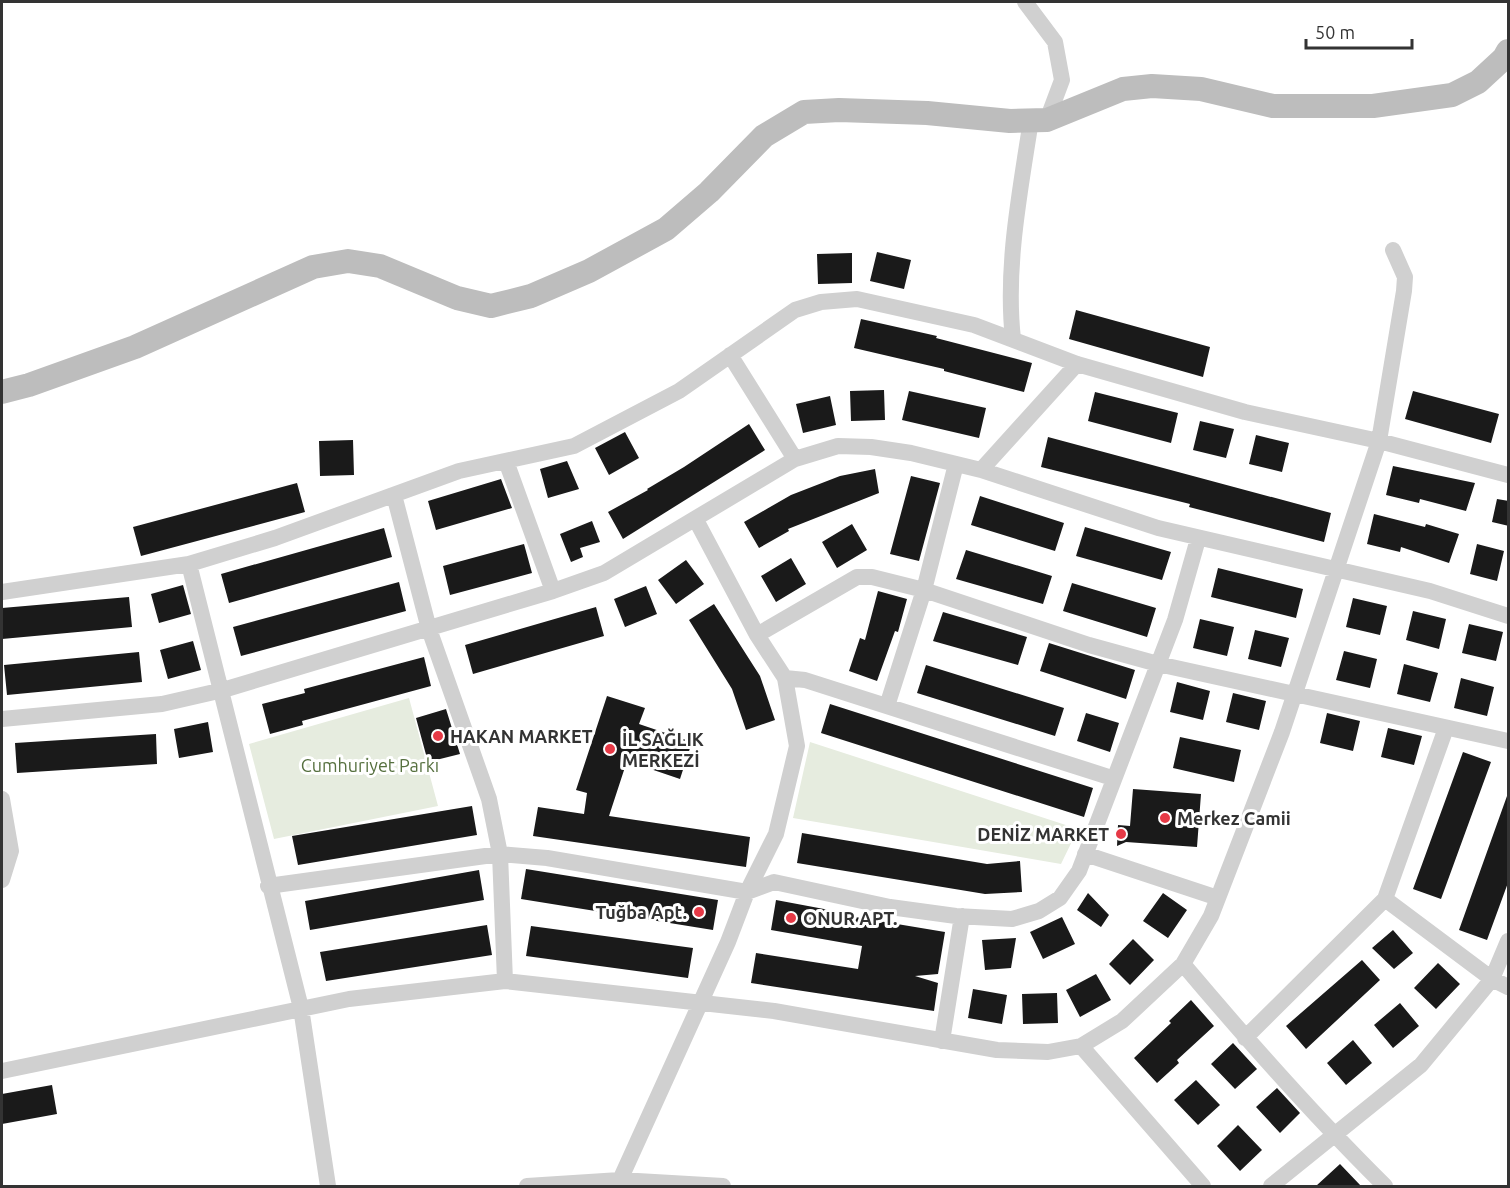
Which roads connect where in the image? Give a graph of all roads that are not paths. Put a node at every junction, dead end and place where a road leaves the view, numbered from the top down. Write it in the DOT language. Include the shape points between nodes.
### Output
graph roads {
  1 [pos="1025,2"];
  2 [pos="1509,51"];
  3 [pos="1039,120"];
  4 [pos="1393,250"];
  5 [pos="1013,339"];
  6 [pos="730,355"];
  7 [pos="1077,364"];
  8 [pos="2,392"];
  9 [pos="1379,441"];
  10 [pos="795,459"];
  11 [pos="506,461"];
  12 [pos="956,464"];
  13 [pos="981,470"];
  14 [pos="1509,475"];
  15 [pos="394,495"];
  16 [pos="696,520"];
  17 [pos="1198,539"];
  18 [pos="189,564"];
  19 [pos="1335,571"];
  20 [pos="924,590"];
  21 [pos="553,591"];
  22 [pos="2,592"];
  23 [pos="1509,616"];
  24 [pos="429,629"];
  25 [pos="757,635"];
  26 [pos="1158,664"];
  27 [pos="785,678"];
  28 [pos="223,690"];
  29 [pos="1295,693"];
  30 [pos="887,706"];
  31 [pos="2,719"];
  32 [pos="1446,728"];
  33 [pos="1509,741"];
  34 [pos="1112,778"];
  35 [pos="2,799"];
  36 [pos="500,854"];
  37 [pos="1085,854"];
  38 [pos="2,879"];
  39 [pos="268,886"];
  40 [pos="747,892"];
  41 [pos="1218,898"];
  42 [pos="1385,899"];
  43 [pos="962,916"];
  44 [pos="1509,942"];
  45 [pos="1183,964"];
  46 [pos="1492,979"];
  47 [pos="505,981"];
  48 [pos="1509,987"];
  49 [pos="700,1004"];
  50 [pos="301,1008"];
  51 [pos="1245,1038"];
  52 [pos="942,1041"];
  53 [pos="1081,1046"];
  54 [pos="2,1071"];
  55 [pos="1334,1136"];
  56 [pos="620,1180"];
  57 [pos="328,1186"];
  58 [pos="527,1186"];
  59 [pos="723,1186"];
  60 [pos="1203,1186"];
  61 [pos="1271,1186"];
  62 [pos="1385,1186"];
  1 -- 3 [label="street" via="1055,42 1062,80"];
  2 -- 3 [label="street" via="1478,82 1452,95 1373,106 1273,106 1201,89 1152,86 1123,89"];
  3 -- 5 [label="street" via="1019,198 1009,307"];
  3 -- 8 [label="street" via="839,110 804,112 764,136 666,229 589,271 531,296 491,306 457,298 380,266 348,261 314,267 135,347"];
  4 -- 9 [label="street" via="1405,277 1404,291"];
  5 -- 6 [label="street" via="974,325 857,299 821,302 795,310"];
  5 -- 7 [label="street"];
  6 -- 10 [label="street"];
  6 -- 11 [label="street" via="679,390 574,446"];
  7 -- 9 [label="street" via="1245,412"];
  7 -- 13 [label="street"];
  9 -- 14 [label="street"];
  9 -- 19 [label="street"];
  10 -- 12 [label="street" via="838,446 870,447"];
  10 -- 16 [label="street"];
  11 -- 15 [label="street" via="459,471"];
  11 -- 21 [label="street"];
  12 -- 13 [label="street"];
  12 -- 20 [label="street"];
  13 -- 17 [label="street"];
  15 -- 18 [label="street"];
  15 -- 24 [label="street"];
  16 -- 21 [label="street" via="604,573"];
  16 -- 25 [label="street"];
  17 -- 19 [label="street"];
  17 -- 26 [label="street" via="1175,621"];
  18 -- 22 [label="street"];
  18 -- 28 [label="street"];
  19 -- 23 [label="street" via="1430,591"];
  19 -- 29 [label="street"];
  20 -- 25 [label="street" via="857,577"];
  20 -- 26 [label="street"];
  20 -- 30 [label="street"];
  21 -- 24 [label="street"];
  24 -- 28 [label="street"];
  24 -- 36 [label="street" via="489,798"];
  25 -- 27 [label="street"];
  26 -- 29 [label="street"];
  26 -- 34 [label="street"];
  27 -- 30 [label="street" via="805,680"];
  27 -- 40 [label="street" via="797,746 776,834"];
  28 -- 31 [label="street" via="162,704"];
  28 -- 39 [label="street"];
  29 -- 32 [label="street"];
  29 -- 41 [label="street"];
  30 -- 34 [label="street"];
  32 -- 33 [label="street"];
  32 -- 42 [label="street"];
  34 -- 37 [label="street"];
  35 -- 38 [label="street" via="11,851"];
  36 -- 39 [label="street"];
  36 -- 40 [label="street" via="548,858"];
  36 -- 47 [label="street"];
  37 -- 41 [label="street"];
  37 -- 43 [label="street" via="1079,871 1060,898 1039,911 1012,919"];
  39 -- 50 [label="street"];
  40 -- 43 [label="street" via="774,882 890,907"];
  40 -- 49 [label="street"];
  41 -- 45 [label="street"];
  42 -- 46 [label="street"];
  42 -- 51 [label="street"];
  43 -- 52 [label="street"];
  44 -- 46 [label="street"];
  45 -- 51 [label="street"];
  45 -- 53 [label="street" via="1122,1021"];
  46 -- 48 [label="street"];
  46 -- 55 [label="street" via="1421,1065"];
  47 -- 49 [label="street"];
  47 -- 50 [label="street"];
  49 -- 52 [label="street" via="774,1011"];
  49 -- 56 [label="street"];
  50 -- 54 [label="street"];
  50 -- 57 [label="street"];
  51 -- 55 [label="street"];
  52 -- 53 [label="street" via="997,1050 1048,1052"];
  53 -- 60 [label="street"];
  55 -- 61 [label="street"];
  55 -- 62 [label="street"];
  56 -- 58 [label="street"];
  56 -- 59 [label="street"];
}
